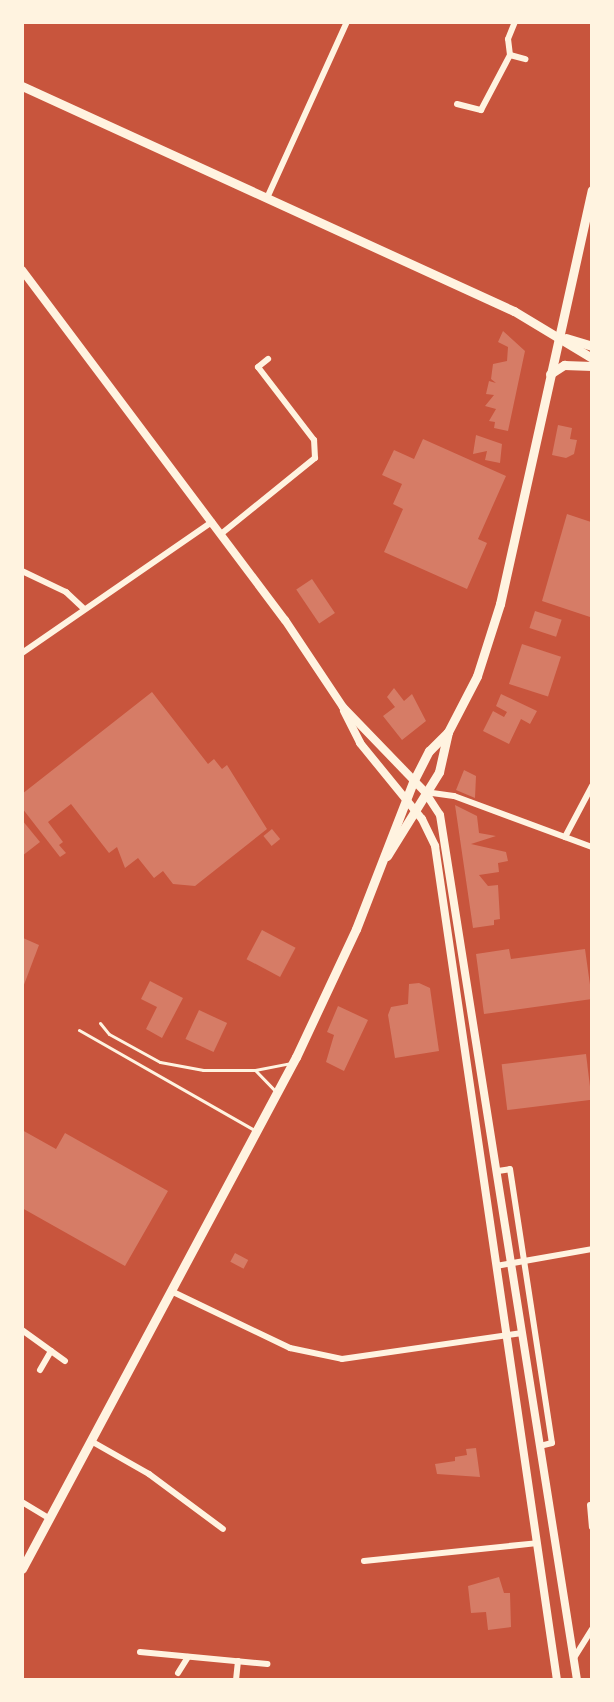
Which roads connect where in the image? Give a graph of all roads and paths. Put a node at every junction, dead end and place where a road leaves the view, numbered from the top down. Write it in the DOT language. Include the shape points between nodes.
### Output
graph roads {
  1 [pos="515,22"];
  2 [pos="343,23"];
  3 [pos="510,55"];
  4 [pos="525,59"];
  5 [pos="22,86"];
  6 [pos="457,104"];
  7 [pos="592,190"];
  8 [pos="267,198"];
  9 [pos="22,270"];
  10 [pos="558,336"];
  11 [pos="592,346"];
  12 [pos="250,358"];
  13 [pos="592,358"];
  14 [pos="268,359"];
  15 [pos="592,366"];
  16 [pos="258,367"];
  17 [pos="550,374"];
  18 [pos="212,522"];
  19 [pos="221,534"];
  20 [pos="22,571"];
  21 [pos="83,608"];
  22 [pos="22,653"];
  23 [pos="343,707"];
  24 [pos="448,732"];
  25 [pos="413,782"];
  26 [pos="592,786"];
  27 [pos="425,792"];
  28 [pos="405,800"];
  29 [pos="416,811"];
  30 [pos="565,837"];
  31 [pos="592,847"];
  32 [pos="385,860"];
  33 [pos="100,1023"];
  34 [pos="79,1030"];
  35 [pos="293,1061"];
  36 [pos="255,1070"];
  37 [pos="276,1093"];
  38 [pos="257,1132"];
  39 [pos="498,1171"];
  40 [pos="592,1249"];
  41 [pos="524,1262"];
  42 [pos="512,1264"];
  43 [pos="496,1266"];
  44 [pos="171,1291"];
  45 [pos="22,1330"];
  46 [pos="522,1333"];
  47 [pos="507,1337"];
  48 [pos="51,1351"];
  49 [pos="65,1361"];
  50 [pos="40,1370"];
  51 [pos="91,1441"];
  52 [pos="540,1446"];
  53 [pos="22,1502"];
  54 [pos="590,1505"];
  55 [pos="49,1518"];
  56 [pos="592,1527"];
  57 [pos="223,1529"];
  58 [pos="537,1543"];
  59 [pos="364,1561"];
  60 [pos="559,1566"];
  61 [pos="22,1569"];
  62 [pos="540,1569"];
  63 [pos="592,1629"];
  64 [pos="140,1652"];
  65 [pos="188,1657"];
  66 [pos="574,1658"];
  67 [pos="238,1661"];
  68 [pos="267,1664"];
  69 [pos="178,1673"];
  70 [pos="236,1680"];
  71 [pos="557,1680"];
  72 [pos="577,1680"];
  1 -- 3 [label="street" via="508,39"];
  2 -- 8 [label="street"];
  3 -- 4 [label="street"];
  3 -- 6 [label="street" via="481,110"];
  5 -- 8 [label="main road"];
  7 -- 10 [label="main road"];
  8 -- 10 [label="main road"];
  9 -- 18 [label="main road"];
  10 -- 11 [label="main road"];
  10 -- 13 [label="main road"];
  10 -- 17 [label="main road"];
  12 -- 16 [label="street"];
  14 -- 16 [label="street"];
  15 -- 17 [label="main road" via="564,365"];
  16 -- 19 [label="street" via="314,440 315,458"];
  17 -- 24 [label="main road" via="491,640"];
  18 -- 19 [label="main road"];
  18 -- 21 [label="street"];
  19 -- 23 [label="main road"];
  20 -- 21 [label="street" via="66,592"];
  21 -- 22 [label="street"];
  23 -- 25 [label="main road"];
  23 -- 28 [label="main road" via="360,743"];
  24 -- 25 [label="main road" via="429,751"];
  24 -- 27 [label="main road" via="441,766"];
  25 -- 27 [label="main road"];
  25 -- 28 [label="main road"];
  26 -- 30 [label="street"];
  27 -- 29 [label="main road"];
  27 -- 30 [label="street" via="454,796"];
  27 -- 39 [label="main road" via="443,828"];
  28 -- 29 [label="main road"];
  28 -- 32 [label="main road"];
  29 -- 32 [label="main road"];
  29 -- 43 [label="main road" via="435,846"];
  30 -- 31 [label="street"];
  32 -- 35 [label="main road"];
  33 -- 36 [label="lane" via="109,1034 160,1062 203,1070"];
  34 -- 38 [label="lane"];
  35 -- 36 [label="lane"];
  35 -- 37 [label="main road"];
  36 -- 37 [label="lane"];
  37 -- 38 [label="main road"];
  38 -- 44 [label="main road"];
  39 -- 41 [label="street" via="510,1169"];
  39 -- 42 [label="main road"];
  40 -- 41 [label="street"];
  41 -- 42 [label="street"];
  41 -- 52 [label="street" via="552,1443"];
  42 -- 43 [label="street"];
  42 -- 46 [label="main road"];
  43 -- 47 [label="main road"];
  44 -- 47 [label="street" via="290,1348 342,1359"];
  44 -- 51 [label="main road"];
  45 -- 48 [label="street"];
  46 -- 47 [label="street"];
  46 -- 52 [label="main road"];
  47 -- 58 [label="main road"];
  48 -- 49 [label="street"];
  48 -- 50 [label="street"];
  51 -- 55 [label="main road"];
  51 -- 57 [label="street" via="149,1474"];
  52 -- 60 [label="main road"];
  53 -- 55 [label="street"];
  54 -- 56 [label="street"];
  55 -- 61 [label="main road"];
  58 -- 59 [label="street"];
  58 -- 62 [label="main road"];
  60 -- 62 [label="street"];
  60 -- 66 [label="main road"];
  62 -- 71 [label="main road"];
  63 -- 66 [label="street"];
  64 -- 65 [label="street"];
  65 -- 67 [label="street"];
  65 -- 69 [label="street"];
  66 -- 72 [label="main road"];
  67 -- 68 [label="street"];
  67 -- 70 [label="street"];
}
